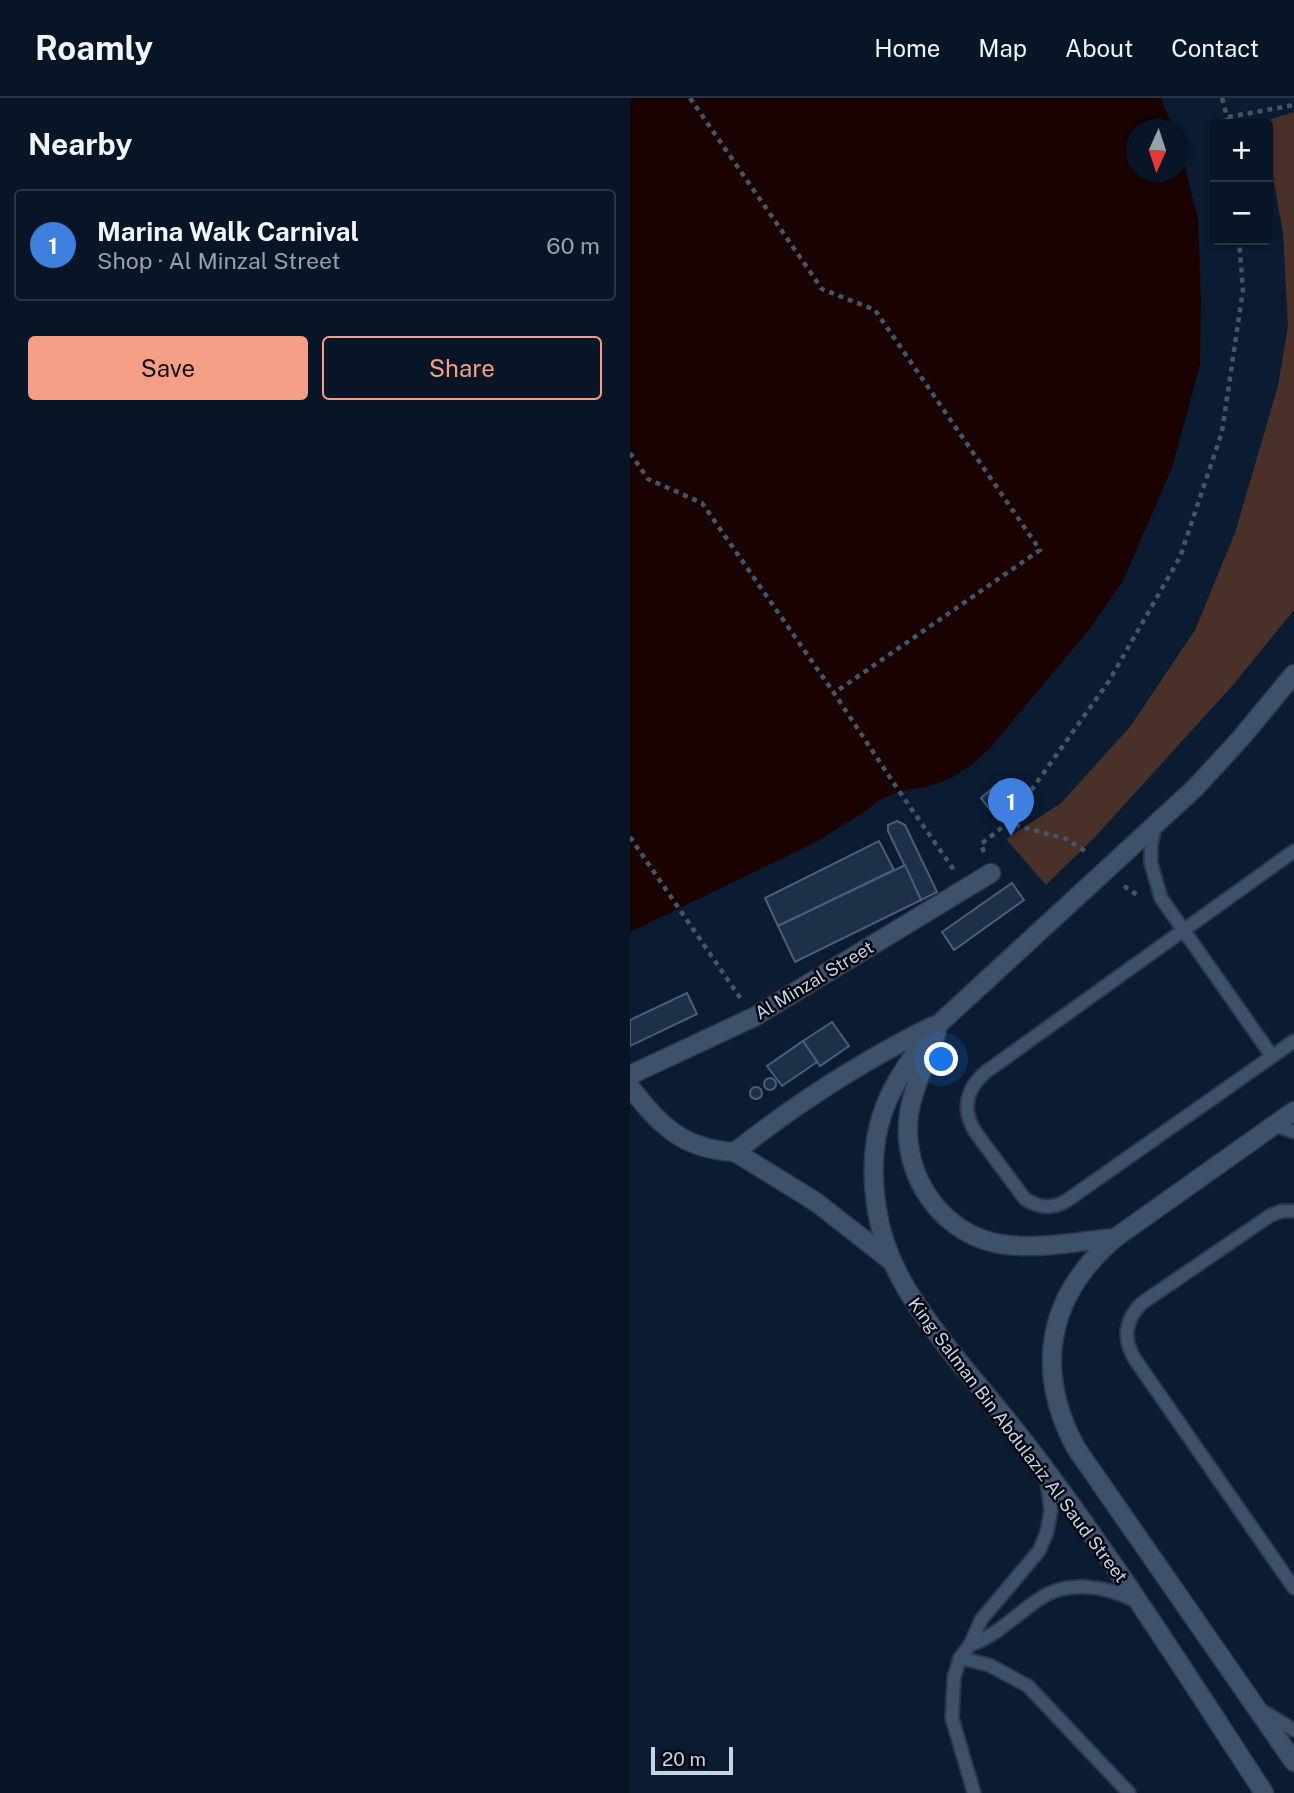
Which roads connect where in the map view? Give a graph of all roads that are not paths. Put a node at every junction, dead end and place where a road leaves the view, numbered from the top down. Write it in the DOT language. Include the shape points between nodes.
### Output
graph roads {
  1 [pos="1294,674"];
  2 [pos="1155,826"];
  3 [pos="1294,850"];
  4 [pos="990,873"];
  5 [pos="1183,930"];
  6 [pos="940,1023"];
  7 [pos="1294,1041"];
  8 [pos="1272,1056"];
  9 [pos="630,1075"];
  10 [pos="630,1087"];
  11 [pos="1294,1111"];
  12 [pos="1274,1125"];
  13 [pos="1294,1132"];
  14 [pos="735,1152"];
  15 [pos="1294,1211"];
  16 [pos="1115,1238"];
  17 [pos="891,1261"];
  18 [pos="1044,1468"];
  19 [pos="1294,1588"];
  20 [pos="1140,1603"];
  21 [pos="970,1644"];
  22 [pos="960,1658"];
  23 [pos="1254,1706"];
  24 [pos="1294,1730"];
  25 [pos="1294,1762"];
  26 [pos="974,1793"];
  27 [pos="1129,1793"];
  28 [pos="1264,1793"];
  1 -- 2 [label="street, King Salman Bin Abdulaziz Al Saud Street" via="1232,748"];
  2 -- 5 [label="lane" via="1151,845 1155,882"];
  2 -- 6 [label="street, King Salman Bin Abdulaziz Al Saud Street"];
  3 -- 5 [label="lane"];
  4 -- 9 [label="street, Al Minzal Street" via="754,1017"];
  5 -- 8 [label="lane"];
  5 -- 8 [label="lane" via="977,1079 966,1100 976,1133 1025,1199 1052,1207"];
  6 -- 14 [label="street" via="813,1094"];
  6 -- 16 [label="street" via="909,1113 908,1134 916,1175 939,1211 970,1234 1006,1245"];
  6 -- 17 [label="street, King Salman Bin Abdulaziz Al Saud Street" via="891,1089 877,1135 877,1211"];
  7 -- 8 [label="lane"];
  10 -- 14 [label="street" via="654,1118 685,1141 709,1150"];
  11 -- 12 [label="street, King Salman Bin Abdulaziz Al Saud Street"];
  12 -- 13 [label="lane"];
  12 -- 16 [label="street, King Salman Bin Abdulaziz Al Saud Street"];
  14 -- 17 [label="street" via="816,1202"];
  15 -- 19 [label="lane" via="1271,1215 1142,1303 1130,1319 1127,1338 1134,1358"];
  16 -- 23 [label="street, King Salman Bin Abdulaziz Al Saud Street" via="1082,1271 1060,1312 1051,1358 1057,1405 1076,1448"];
  17 -- 18 [label="street, King Salman Bin Abdulaziz Al Saud Street" via="932,1327"];
  18 -- 20 [label="street, King Salman Bin Abdulaziz Al Saud Street"];
  18 -- 21 [label="lane" via="1051,1510 1043,1541 1027,1568 981,1620"];
  20 -- 21 [label="lane" via="1101,1588 1059,1590 1040,1598 994,1634"];
  20 -- 28 [label="street, King Salman Bin Abdulaziz Al Saud Street"];
  21 -- 22 [label="lane"];
  22 -- 26 [label="lane" via="952,1718"];
  22 -- 27 [label="lane" via="989,1665 1028,1686"];
  23 -- 24 [label="lane"];
  23 -- 25 [label="street, King Salman Bin Abdulaziz Al Saud Street"];
}
